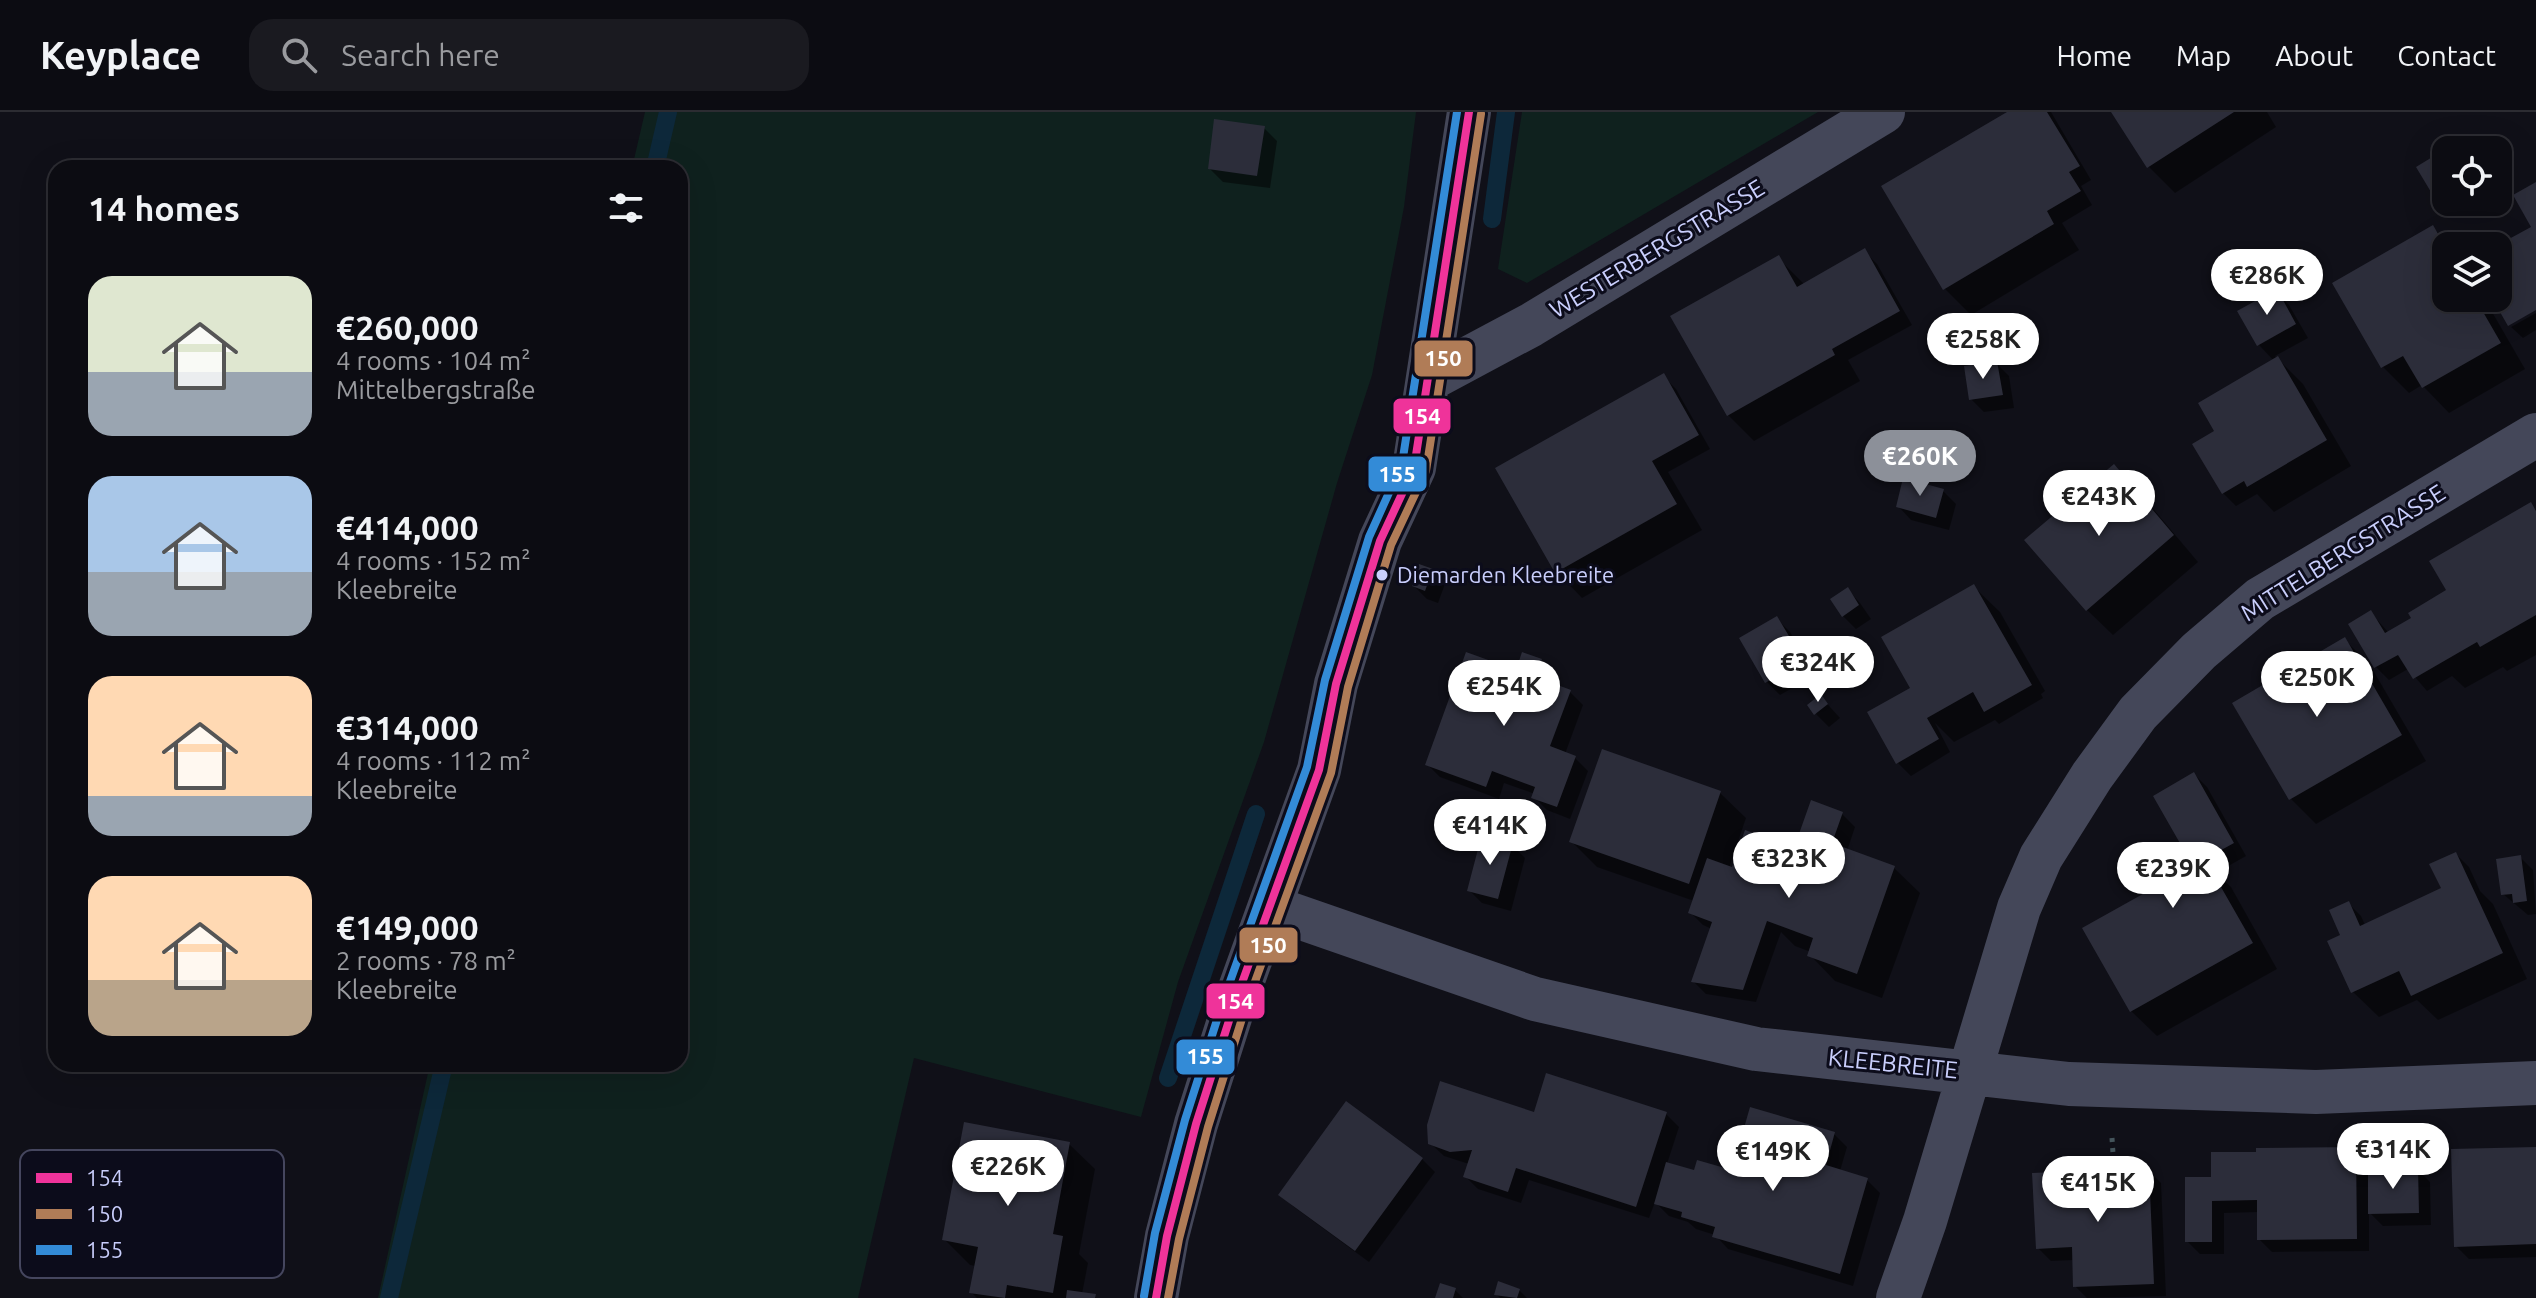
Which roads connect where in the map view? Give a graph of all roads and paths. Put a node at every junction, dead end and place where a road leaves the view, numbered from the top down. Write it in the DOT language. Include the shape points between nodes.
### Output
graph roads {
  1 [pos="1883,112"];
  2 [pos="1466,127"];
  3 [pos="1428,380"];
  4 [pos="2536,435"];
  5 [pos="1270,907"];
  6 [pos="1969,1073"];
  7 [pos="2536,1083"];
  8 [pos="1156,1298"];
  9 [pos="1898,1298"];
  1 -- 3 [label="street, WESTERBERGSTRASSE" via="1531,325"];
  2 -- 3 [label="street"];
  3 -- 5 [label="street" via="1414,468 1380,541 1336,684 1319,770"];
  4 -- 6 [label="street, MITTELBERGSTRASSE" via="2260,599 2138,713 2041,857 2019,908"];
  5 -- 6 [label="street, KLEEBREITE" via="1535,999 1756,1049"];
  5 -- 8 [label="street" via="1196,1124"];
  6 -- 7 [label="street, KLEEBREITE" via="2069,1084 2316,1092"];
  6 -- 9 [label="street, MITTELBERGSTRASSE"];
}
